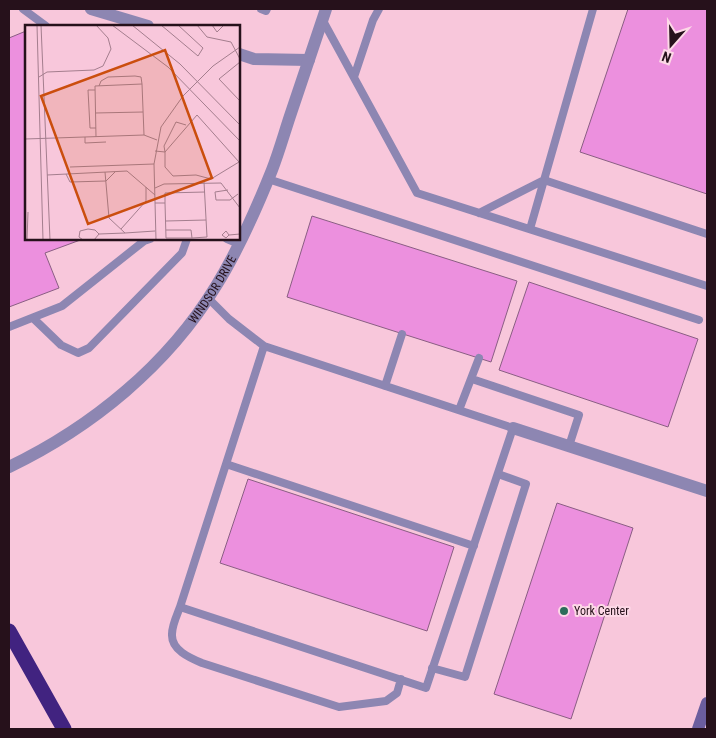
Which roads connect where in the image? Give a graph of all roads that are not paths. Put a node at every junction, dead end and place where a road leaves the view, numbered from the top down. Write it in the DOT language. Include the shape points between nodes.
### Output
graph roads {
  1 [pos="23,9"];
  2 [pos="91,9"];
  3 [pos="261,9"];
  4 [pos="267,9"];
  5 [pos="378,9"];
  6 [pos="593,9"];
  7 [pos="324,14"];
  8 [pos="45,25"];
  9 [pos="145,25"];
  10 [pos="240,54"];
  11 [pos="309,60"];
  12 [pos="354,77"];
  13 [pos="268,179"];
  14 [pos="544,180"];
  15 [pos="479,213"];
  16 [pos="240,229"];
  17 [pos="530,229"];
  18 [pos="707,234"];
  19 [pos="147,240"];
  20 [pos="187,240"];
  21 [pos="233,241"];
  22 [pos="707,286"];
  23 [pos="208,298"];
  24 [pos="33,318"];
  25 [pos="699,320"];
  26 [pos="9,327"];
  27 [pos="402,334"];
  28 [pos="264,346"];
  29 [pos="479,358"];
  30 [pos="472,379"];
  31 [pos="385,386"];
  32 [pos="459,410"];
  33 [pos="514,428"];
  34 [pos="569,446"];
  35 [pos="226,464"];
  36 [pos="9,467"];
  37 [pos="498,474"];
  38 [pos="707,491"];
  39 [pos="474,546"];
  40 [pos="180,607"];
  41 [pos="9,631"];
  42 [pos="432,668"];
  43 [pos="401,679"];
  44 [pos="707,703"];
  45 [pos="64,729"];
  46 [pos="698,729"];
  1 -- 8 [label="lane"];
  2 -- 9 [label="street"];
  3 -- 4 [label="lane"];
  5 -- 12 [label="lane"];
  6 -- 14 [label="lane"];
  7 -- 11 [label="street, WINDSOR DRIVE"];
  7 -- 12 [label="lane"];
  10 -- 11 [label="street" via="254,59"];
  11 -- 13 [label="street, WINDSOR DRIVE"];
  12 -- 15 [label="lane" via="417,193"];
  13 -- 16 [label="street, WINDSOR DRIVE"];
  13 -- 25 [label="lane"];
  14 -- 15 [label="lane"];
  14 -- 17 [label="lane"];
  14 -- 18 [label="lane"];
  15 -- 17 [label="lane"];
  17 -- 22 [label="lane"];
  19 -- 24 [label="lane" via="62,306"];
  20 -- 24 [label="lane" via="182,253 89,348 78,353 61,345"];
  21 -- 23 [label="street, WINDSOR DRIVE"];
  23 -- 28 [label="lane"];
  23 -- 36 [label="street, WINDSOR DRIVE" via="163,355 122,394 56,442"];
  24 -- 26 [label="lane"];
  27 -- 31 [label="lane"];
  28 -- 31 [label="lane"];
  28 -- 35 [label="lane"];
  29 -- 30 [label="lane"];
  30 -- 32 [label="lane"];
  30 -- 34 [label="lane" via="580,415"];
  31 -- 32 [label="lane"];
  32 -- 33 [label="lane"];
  33 -- 34 [label="street"];
  33 -- 37 [label="lane"];
  34 -- 38 [label="street"];
  35 -- 39 [label="lane"];
  35 -- 40 [label="lane"];
  37 -- 39 [label="lane"];
  37 -- 42 [label="lane" via="526,484 465,677"];
  39 -- 42 [label="lane"];
  40 -- 43 [label="lane"];
  40 -- 43 [label="lane" via="172,635 185,656 339,708 386,701 397,693"];
  41 -- 45 [label="highway"];
  42 -- 43 [label="lane" via="426,688"];
  44 -- 46 [label="main road"];
}
